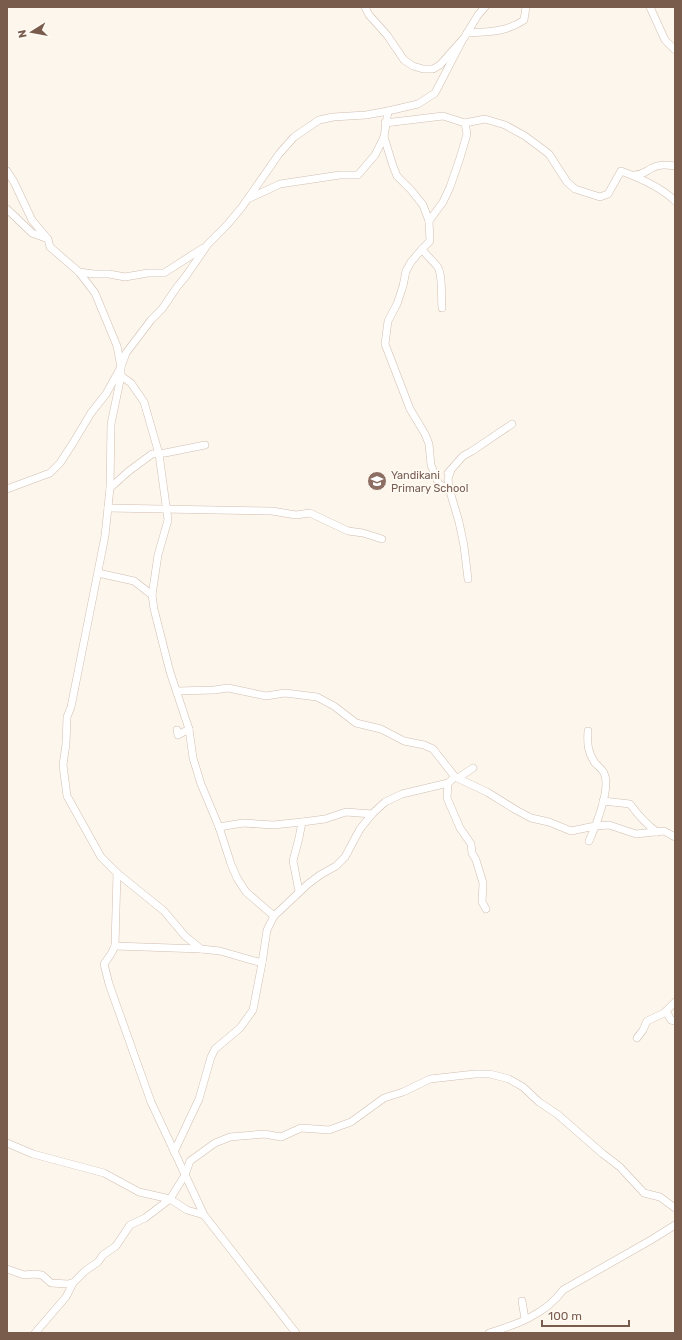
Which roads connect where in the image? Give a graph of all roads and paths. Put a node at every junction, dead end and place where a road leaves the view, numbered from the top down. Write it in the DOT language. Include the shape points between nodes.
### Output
graph roads {
  1 [pos="365,7"];
  2 [pos="485,7"];
  3 [pos="526,7"];
  4 [pos="650,7"];
  5 [pos="468,33"];
  6 [pos="462,41"];
  7 [pos="675,50"];
  8 [pos="388,111"];
  9 [pos="385,123"];
  10 [pos="465,123"];
  11 [pos="384,137"];
  12 [pos="675,166"];
  13 [pos="7,171"];
  14 [pos="631,175"];
  15 [pos="246,200"];
  16 [pos="675,201"];
  17 [pos="7,209"];
  18 [pos="430,221"];
  19 [pos="48,239"];
  20 [pos="208,244"];
  21 [pos="422,249"];
  22 [pos="79,272"];
  23 [pos="442,308"];
  24 [pos="121,367"];
  25 [pos="121,376"];
  26 [pos="512,424"];
  27 [pos="205,445"];
  28 [pos="159,454"];
  29 [pos="451,470"];
  30 [pos="439,484"];
  31 [pos="110,488"];
  32 [pos="7,490"];
  33 [pos="450,490"];
  34 [pos="108,508"];
  35 [pos="167,509"];
  36 [pos="382,539"];
  37 [pos="98,573"];
  38 [pos="468,579"];
  39 [pos="152,595"];
  40 [pos="177,691"];
  41 [pos="189,729"];
  42 [pos="177,730"];
  43 [pos="588,731"];
  44 [pos="473,768"];
  45 [pos="456,778"];
  46 [pos="448,783"];
  47 [pos="603,801"];
  48 [pos="372,814"];
  49 [pos="302,822"];
  50 [pos="595,826"];
  51 [pos="219,827"];
  52 [pos="657,832"];
  53 [pos="675,837"];
  54 [pos="589,841"];
  55 [pos="117,873"];
  56 [pos="299,892"];
  57 [pos="486,909"];
  58 [pos="274,916"];
  59 [pos="115,946"];
  60 [pos="201,949"];
  61 [pos="262,962"];
  62 [pos="675,1002"];
  63 [pos="666,1011"];
  64 [pos="675,1021"];
  65 [pos="637,1038"];
  66 [pos="7,1143"];
  67 [pos="174,1152"];
  68 [pos="185,1175"];
  69 [pos="170,1199"];
  70 [pos="675,1208"];
  71 [pos="204,1215"];
  72 [pos="675,1225"];
  73 [pos="7,1269"];
  74 [pos="74,1283"];
  75 [pos="522,1301"];
  76 [pos="526,1319"];
  77 [pos="34,1333"];
  78 [pos="296,1333"];
  79 [pos="488,1333"];
  1 -- 6 [label="street" via="404,60 413,66 433,69"];
  2 -- 5 [label="street"];
  3 -- 5 [label="street" via="524,20 516,26 495,32"];
  4 -- 7 [label="street" via="665,40"];
  5 -- 6 [label="street"];
  6 -- 8 [label="street" via="435,93 418,104"];
  8 -- 9 [label="street"];
  8 -- 15 [label="street" via="319,120 294,137"];
  9 -- 10 [label="street" via="443,116"];
  9 -- 11 [label="street"];
  10 -- 14 [label="street" via="484,119 505,125 549,154 567,182 575,189 600,197 608,194 621,171"];
  10 -- 18 [label="street" via="467,134 450,186"];
  11 -- 15 [label="street" via="358,175 340,175 280,184"];
  11 -- 18 [label="street" via="397,176 411,190"];
  12 -- 14 [label="street" via="666,164 653,167 640,175"];
  13 -- 19 [label="street" via="32,220"];
  14 -- 16 [label="street" via="655,186"];
  15 -- 20 [label="street"];
  17 -- 19 [label="street" via="32,233"];
  18 -- 21 [label="street" via="430,241"];
  19 -- 22 [label="street" via="50,246"];
  20 -- 22 [label="street" via="164,273 125,277"];
  20 -- 24 [label="street" via="162,309 126,353"];
  21 -- 23 [label="street" via="438,267"];
  21 -- 30 [label="street" via="406,271 397,304 388,321 385,344 410,409 428,444 431,465"];
  22 -- 24 [label="street" via="95,293 117,346"];
  24 -- 25 [label="street"];
  24 -- 32 [label="street" via="60,463 50,473"];
  25 -- 28 [label="street" via="131,383 144,402"];
  25 -- 31 [label="street" via="111,424"];
  26 -- 29 [label="street" via="463,456"];
  27 -- 28 [label="street"];
  28 -- 31 [label="street" via="152,454"];
  28 -- 35 [label="street"];
  29 -- 30 [label="street"];
  29 -- 33 [label="street" via="448,479"];
  30 -- 33 [label="street"];
  31 -- 34 [label="street"];
  33 -- 38 [label="street" via="462,534"];
  34 -- 35 [label="street"];
  34 -- 37 [label="street"];
  35 -- 36 [label="street" via="272,511 296,515 310,513 348,530"];
  35 -- 39 [label="street" via="168,520 158,556"];
  37 -- 39 [label="street" via="134,581"];
  37 -- 55 [label="street" via="67,717 63,765 67,796 102,857"];
  39 -- 40 [label="street"];
  40 -- 41 [label="street"];
  40 -- 45 [label="street" via="228,688 266,696 285,693 317,697 356,723 381,729 404,741 432,749"];
  41 -- 42 [label="street" via="178,735"];
  41 -- 51 [label="street" via="193,758"];
  43 -- 47 [label="street" via="589,752 604,772"];
  44 -- 45 [label="street"];
  45 -- 46 [label="street"];
  45 -- 50 [label="street" via="487,792 531,818 550,822 571,831"];
  46 -- 48 [label="street" via="402,794 385,802"];
  46 -- 57 [label="street" via="447,798 460,828 471,844 483,883 482,902"];
  47 -- 50 [label="street"];
  47 -- 52 [label="street" via="630,804"];
  48 -- 49 [label="street" via="346,812 325,819"];
  48 -- 56 [label="street" via="336,866"];
  49 -- 51 [label="street" via="273,825 244,823"];
  49 -- 56 [label="street" via="293,861"];
  50 -- 52 [label="street" via="609,825 636,834"];
  50 -- 54 [label="street"];
  51 -- 58 [label="street" via="237,878 246,892"];
  52 -- 53 [label="street" via="664,831"];
  55 -- 59 [label="street"];
  55 -- 60 [label="street" via="164,911 185,936"];
  56 -- 58 [label="street"];
  58 -- 61 [label="street" via="267,930"];
  59 -- 60 [label="street"];
  59 -- 67 [label="street" via="104,964 109,984 151,1102"];
  60 -- 61 [label="street" via="220,951"];
  61 -- 67 [label="street" via="253,1010 240,1028 215,1049 199,1099"];
  62 -- 63 [label="street"];
  63 -- 64 [label="street" via="671,1020"];
  63 -- 65 [label="street" via="647,1021"];
  66 -- 69 [label="street" via="33,1154 104,1173 139,1192"];
  67 -- 68 [label="street"];
  68 -- 69 [label="street"];
  68 -- 70 [label="street" via="190,1161 214,1144 230,1137 264,1134 281,1137 301,1128 329,1130 351,1122 384,1098 430,1079 490,1074 509,1078 523,1087 620,1167 644,1193 660,1197"];
  68 -- 71 [label="street"];
  69 -- 71 [label="street" via="187,1210"];
  69 -- 74 [label="street" via="130,1226 116,1246"];
  71 -- 78 [label="street"];
  72 -- 76 [label="street" via="563,1290 540,1312"];
  73 -- 74 [label="street" via="24,1275 42,1275 52,1283"];
  74 -- 77 [label="street" via="66,1297"];
  75 -- 76 [label="street"];
  76 -- 79 [label="street"];
}
